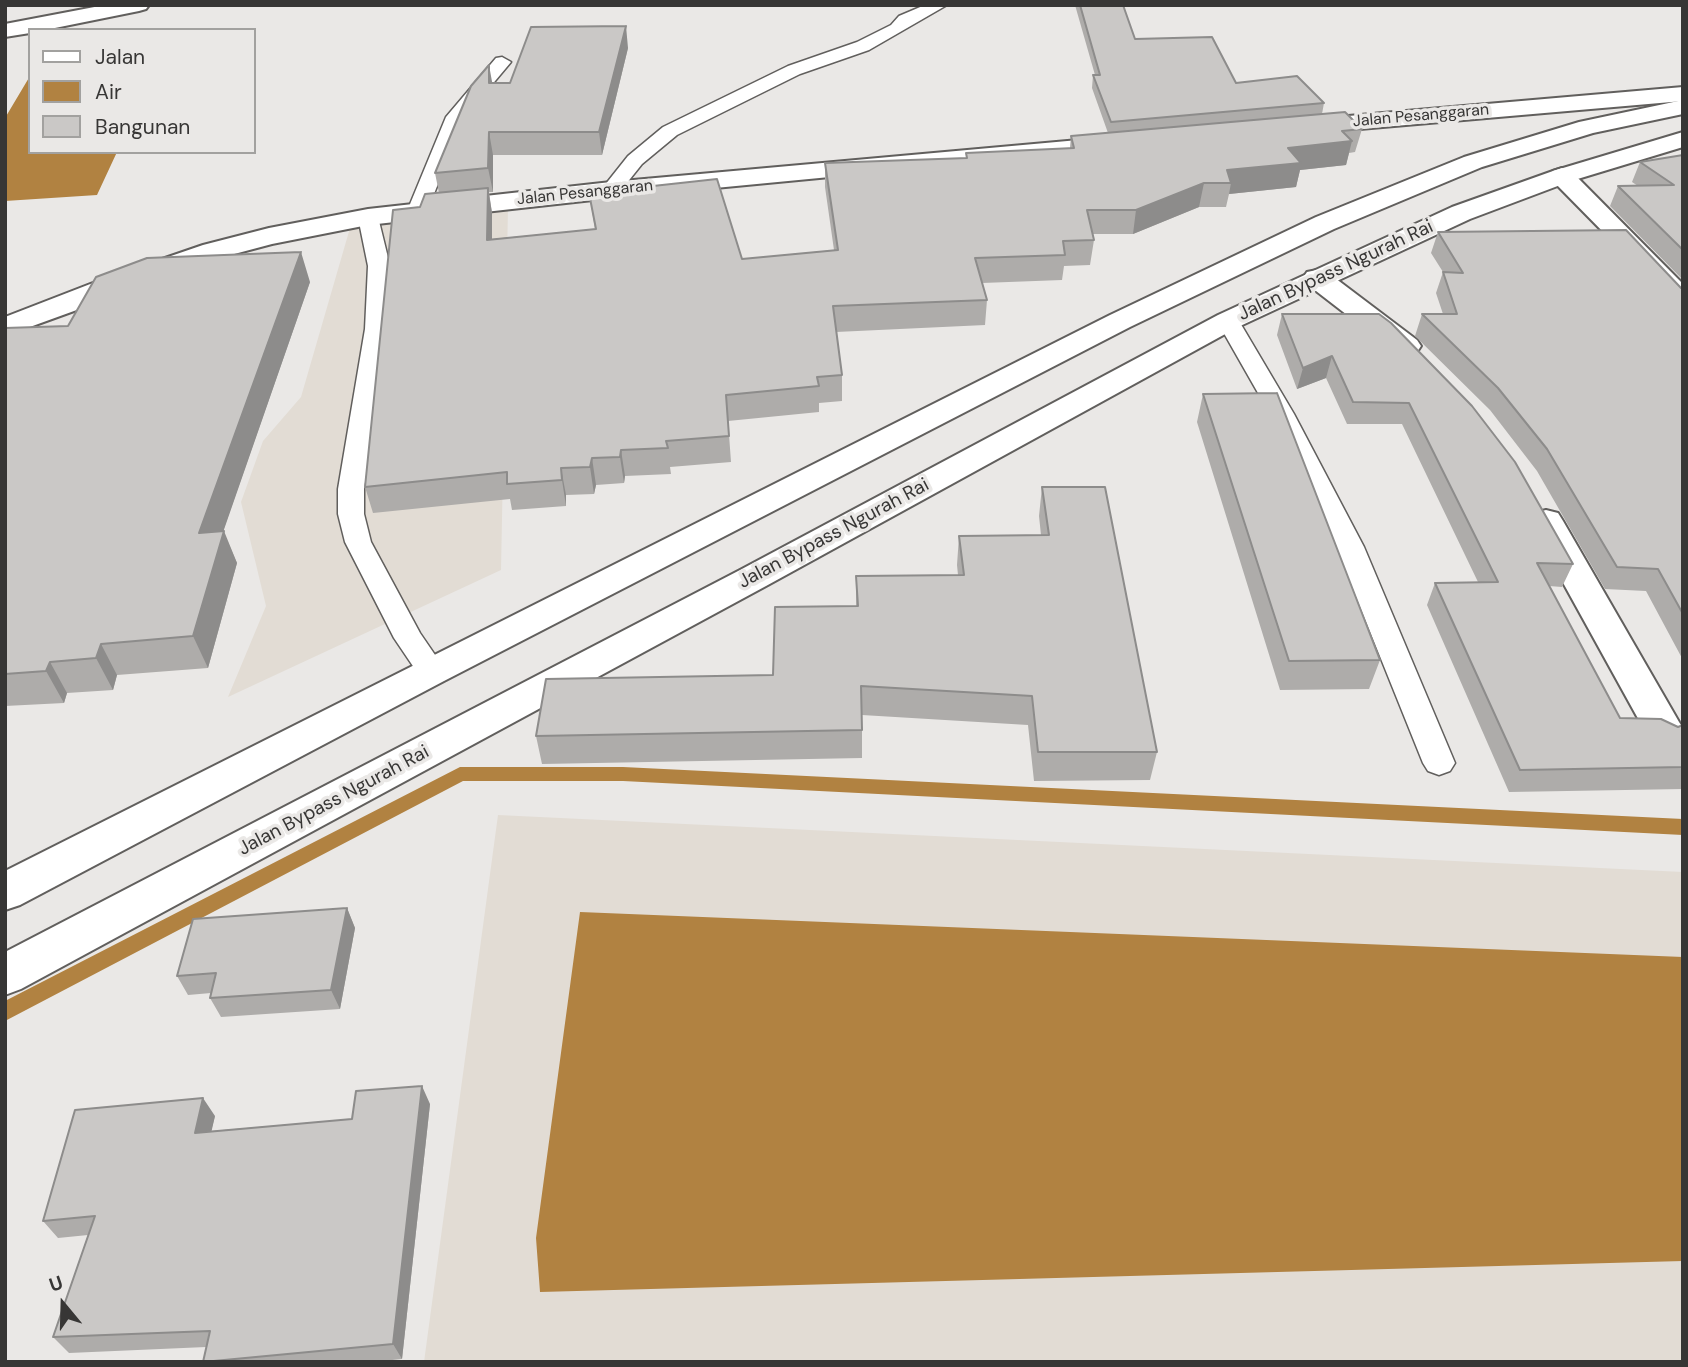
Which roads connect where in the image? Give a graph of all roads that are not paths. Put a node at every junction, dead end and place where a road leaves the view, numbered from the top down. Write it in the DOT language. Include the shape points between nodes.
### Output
graph roads {
  1 [pos="139,5"];
  2 [pos="939,5"];
  3 [pos="5,31"];
  4 [pos="502,62"];
  5 [pos="1683,94"];
  6 [pos="1683,107"];
  7 [pos="1271,130"];
  8 [pos="1683,139"];
  9 [pos="1147,141"];
  10 [pos="1562,176"];
  11 [pos="611,190"];
  12 [pos="418,209"];
  13 [pos="368,217"];
  14 [pos="1317,278"];
  15 [pos="1683,301"];
  16 [pos="1228,321"];
  17 [pos="5,327"];
  18 [pos="1432,372"];
  19 [pos="1530,492"];
  20 [pos="431,671"];
  21 [pos="1665,732"];
  22 [pos="1439,763"];
  23 [pos="5,891"];
  24 [pos="5,975"];
  1 -- 3 [label="main road"];
  2 -- 11 [label="lane" via="863,46 794,70 670,131 635,160"];
  4 -- 12 [label="lane" via="455,117"];
  5 -- 7 [label="main road, Jalan Pesanggaran"];
  6 -- 20 [label="main road" via="1588,127 1473,162 1325,223 1108,327"];
  8 -- 10 [label="main road, Jalan Bypass Ngurah Rai"];
  9 -- 11 [label="main road, Jalan Pesanggaran"];
  10 -- 14 [label="main road, Jalan Bypass Ngurah Rai" via="1461,213"];
  10 -- 15 [label="main road"];
  11 -- 12 [label="main road, Jalan Pesanggaran"];
  12 -- 13 [label="main road, Jalan Pesanggaran"];
  13 -- 17 [label="main road, Jalan Pesanggaran" via="214,251"];
  13 -- 20 [label="lane" via="379,266 376,329 351,514 358,542 408,638"];
  14 -- 16 [label="main road, Jalan Bypass Ngurah Rai"];
  14 -- 18 [label="main road" via="1396,336"];
  16 -- 22 [label="lane" via="1350,547"];
  16 -- 24 [label="main road, Jalan Bypass Ngurah Rai"];
  19 -- 21 [label="main road"];
  20 -- 23 [label="main road"];
}
